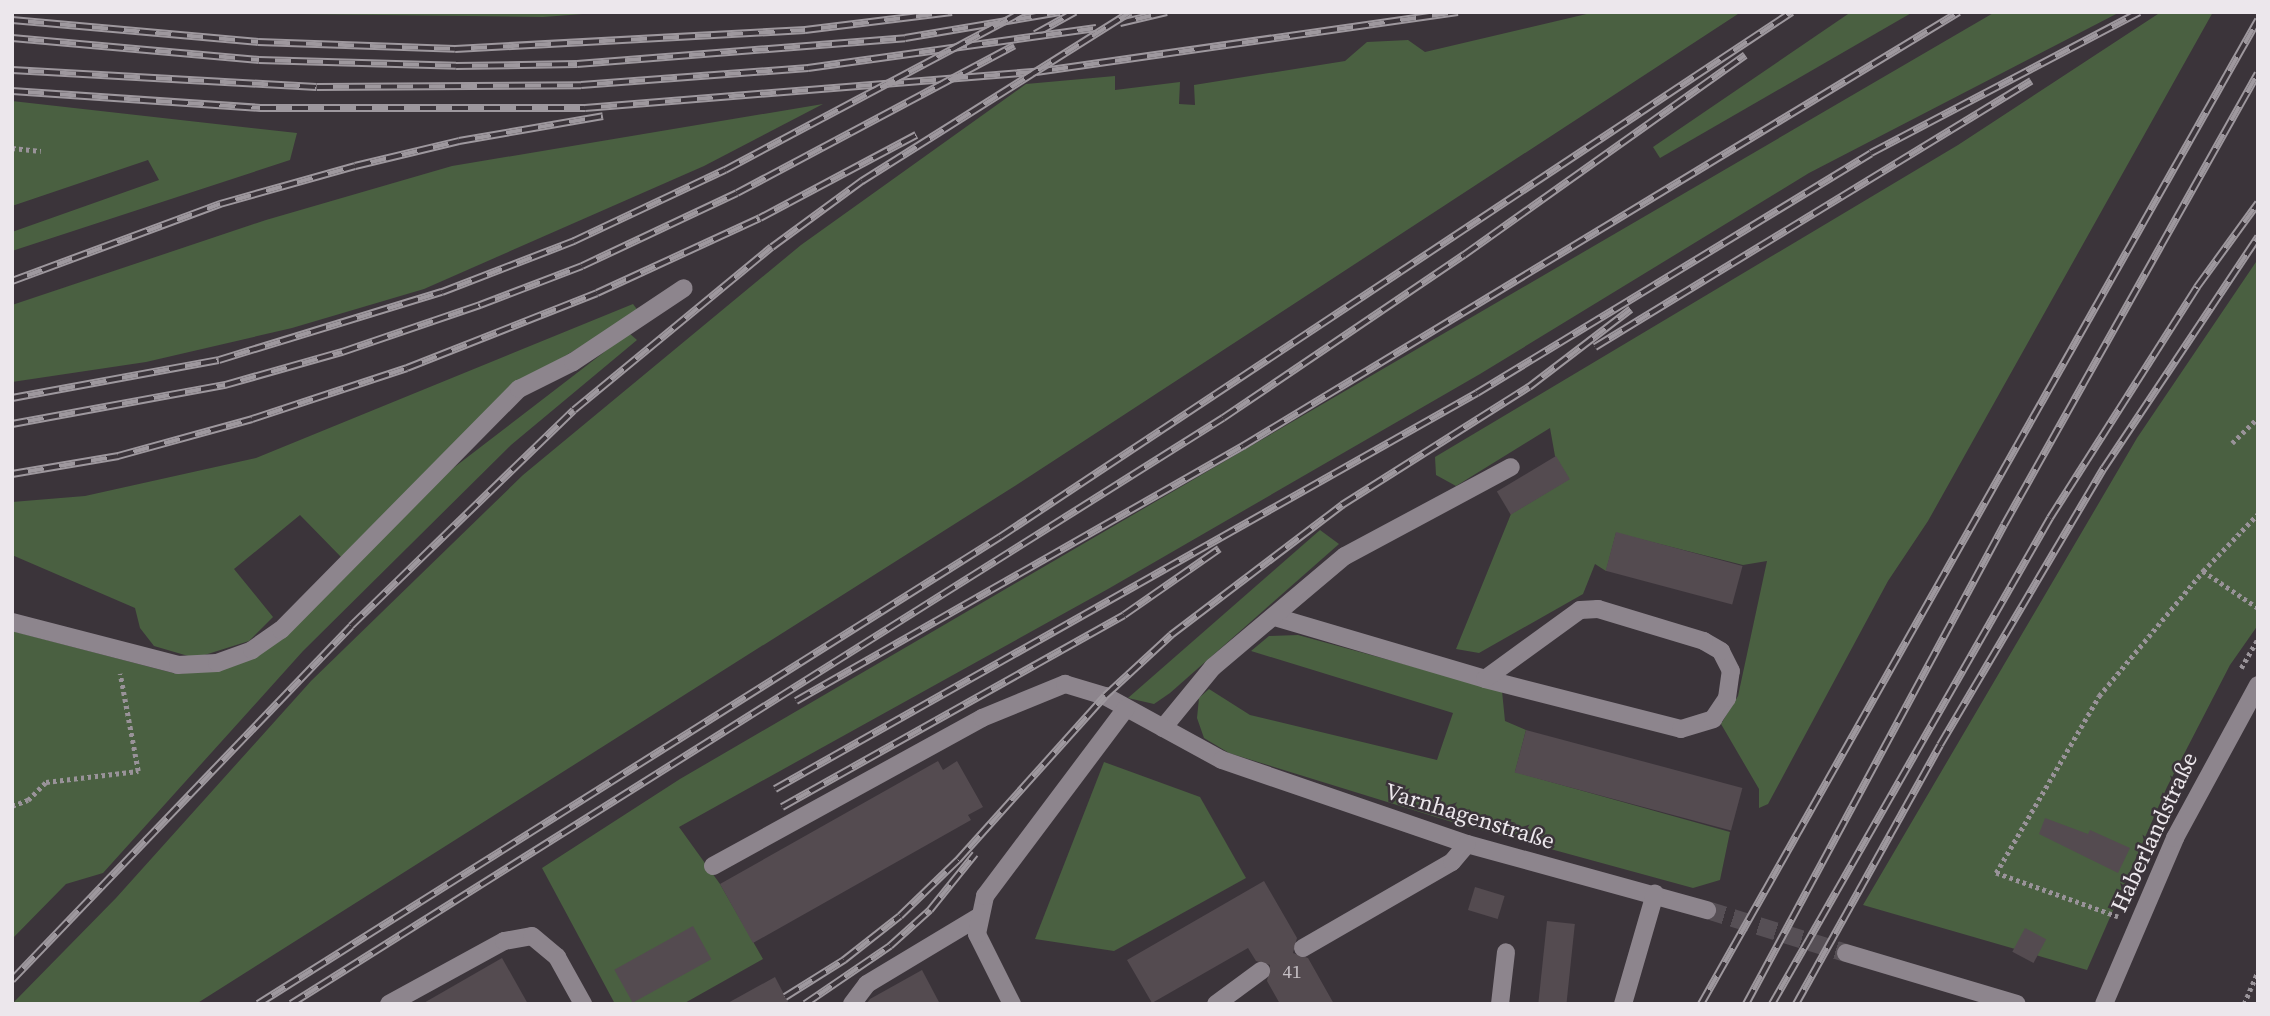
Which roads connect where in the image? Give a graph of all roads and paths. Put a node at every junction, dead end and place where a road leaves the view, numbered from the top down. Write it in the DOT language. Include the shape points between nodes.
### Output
graph roads {
  1 [pos="12,148"];
  2 [pos="41,151"];
  3 [pos="684,288"];
  4 [pos="2258,418"];
  5 [pos="2232,443"];
  6 [pos="1511,467"];
  7 [pos="2258,514"];
  8 [pos="2203,570"];
  9 [pos="2258,608"];
  10 [pos="1275,617"];
  11 [pos="12,622"];
  12 [pos="116,650"];
  13 [pos="1485,679"];
  14 [pos="2258,685"];
  15 [pos="1126,708"];
  16 [pos="1163,728"];
  17 [pos="12,806"];
  18 [pos="1467,844"];
  19 [pos="713,866"];
  20 [pos="1655,894"];
  21 [pos="1707,910"];
  22 [pos="980,916"];
  23 [pos="2137,925"];
  24 [pos="1303,948"];
  25 [pos="1506,952"];
  26 [pos="1846,954"];
  27 [pos="1261,971"];
  28 [pos="2258,971"];
  29 [pos="389,1004"];
  30 [pos="583,1004"];
  31 [pos="852,1004"];
  32 [pos="1012,1004"];
  33 [pos="1216,1004"];
  34 [pos="1500,1004"];
  35 [pos="1622,1004"];
  36 [pos="2017,1004"];
  37 [pos="2104,1004"];
  38 [pos="2244,1004"];
  1 -- 2 [label="path"];
  3 -- 12 [label="street" via="573,362 519,390 281,630 252,650 217,663 178,665"];
  4 -- 5 [label="path"];
  6 -- 10 [label="street" via="1345,556"];
  7 -- 8 [label="path"];
  8 -- 9 [label="path"];
  8 -- 23 [label="path" via="2099,696 1996,873"];
  10 -- 13 [label="street"];
  10 -- 16 [label="street" via="1213,667"];
  11 -- 12 [label="street"];
  12 -- 17 [label="path" via="138,771 46,782 28,800"];
  13 -- 13 [label="street" via="1681,729 1713,719 1727,698 1731,671 1721,651 1704,641 1598,608 1580,610"];
  14 -- 23 [label="street, Haberlandstraße" via="2175,838"];
  15 -- 16 [label="street, Varnhagenstraße"];
  15 -- 19 [label="street, Varnhagenstraße" via="1065,684 982,718"];
  15 -- 22 [label="street" via="985,897"];
  16 -- 18 [label="street, Varnhagenstraße" via="1222,760"];
  18 -- 20 [label="street, Varnhagenstraße"];
  18 -- 24 [label="street" via="1452,862"];
  20 -- 21 [label="street, Varnhagenstraße"];
  20 -- 35 [label="street"];
  22 -- 31 [label="street" via="867,984"];
  22 -- 32 [label="street" via="977,934"];
  23 -- 37 [label="street, Haberlandstraße"];
  25 -- 34 [label="street"];
  26 -- 36 [label="street"];
  27 -- 33 [label="street"];
  28 -- 38 [label="path"];
  29 -- 30 [label="street" via="504,941 532,936 557,957"];
}
